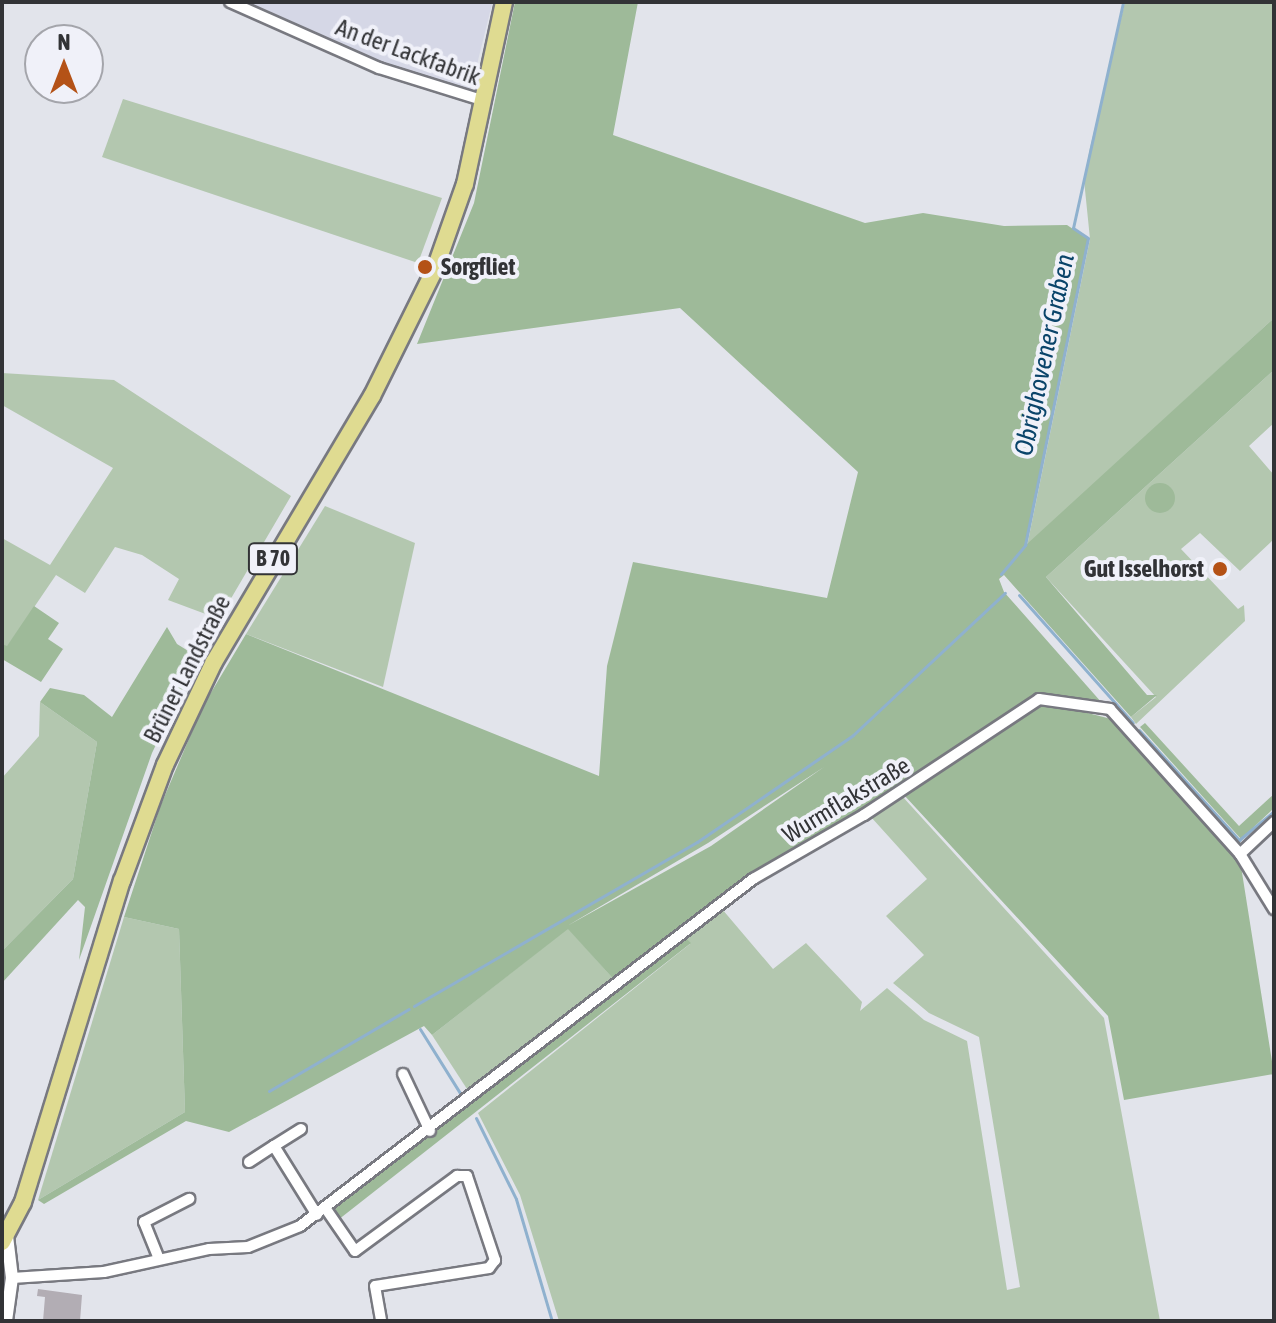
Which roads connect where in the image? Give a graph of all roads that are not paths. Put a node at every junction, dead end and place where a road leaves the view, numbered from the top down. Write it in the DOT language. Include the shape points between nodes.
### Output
graph roads {
  1 [pos="230,2"];
  2 [pos="504,2"];
  3 [pos="485,101"];
  4 [pos="1274,822"];
  5 [pos="1240,854"];
  6 [pos="1274,909"];
  7 [pos="403,1074"];
  8 [pos="301,1129"];
  9 [pos="430,1131"];
  10 [pos="274,1146"];
  11 [pos="249,1162"];
  12 [pos="189,1199"];
  13 [pos="322,1212"];
  14 [pos="5,1239"];
  15 [pos="159,1259"];
  16 [pos="2,1262"];
  17 [pos="12,1278"];
  18 [pos="6,1321"];
  19 [pos="381,1321"];
  1 -- 3 [label="street, An der Lackfabrik" via="379,68"];
  2 -- 3 [label="main road, Brüner Landstraße / B 70"];
  3 -- 14 [label="main road, Brüner Landstraße / B 70" via="454,218 413,319 240,615 165,765"];
  4 -- 5 [label="street"];
  5 -- 6 [label="street, Wurmflakstraße"];
  5 -- 9 [label="street, Wurmflakstraße" via="1110,709 1039,699 864,815 753,879"];
  7 -- 9 [label="street"];
  8 -- 10 [label="street"];
  9 -- 13 [label="street, Wurmflakstraße"];
  10 -- 11 [label="street"];
  10 -- 13 [label="street"];
  12 -- 15 [label="street" via="144,1222"];
  13 -- 15 [label="street, Wurmflakstraße" via="262,1244"];
  13 -- 19 [label="street" via="355,1251 457,1176 467,1176 495,1260 489,1268 375,1286"];
  14 -- 17 [label="street"];
  15 -- 17 [label="street, Wurmflakstraße" via="104,1272"];
  16 -- 17 [label="street"];
  17 -- 18 [label="street"];
}
